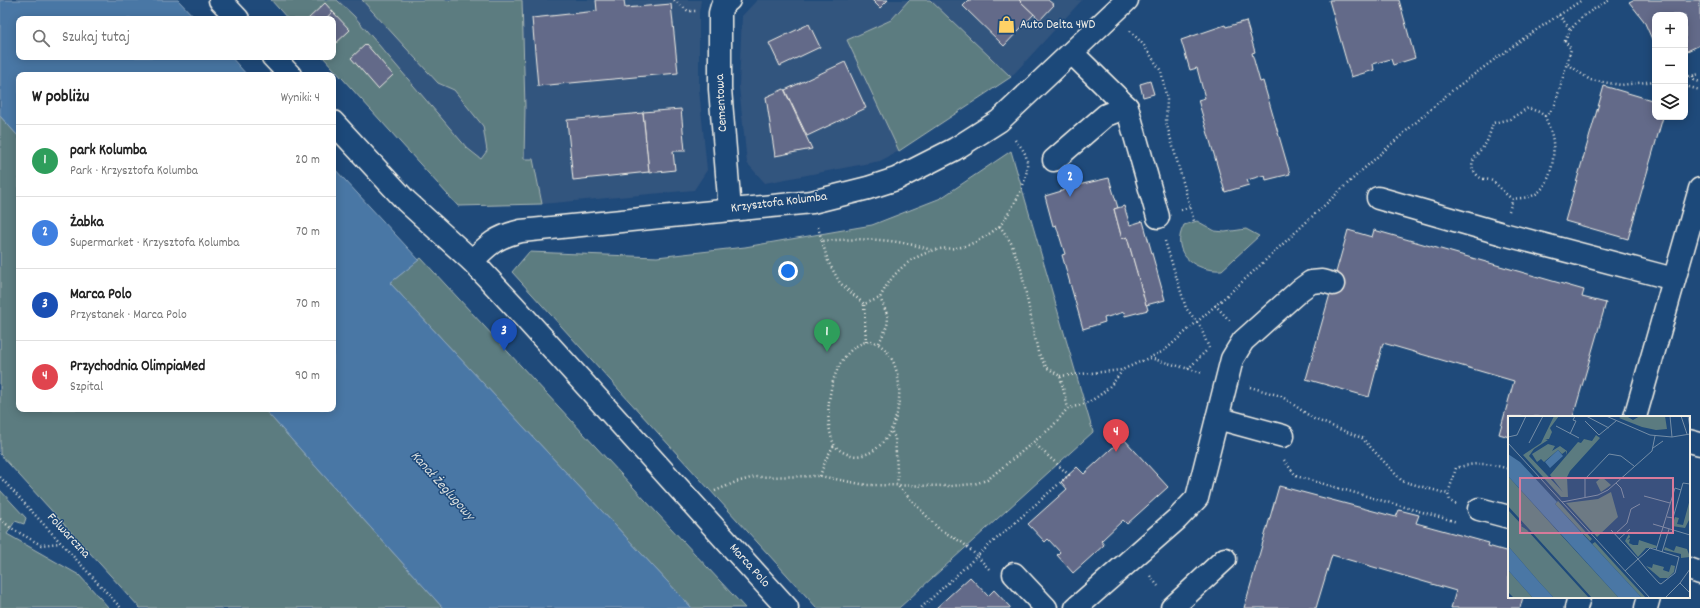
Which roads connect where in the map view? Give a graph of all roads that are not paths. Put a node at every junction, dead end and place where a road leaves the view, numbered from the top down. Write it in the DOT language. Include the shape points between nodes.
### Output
graph roads {
  1 [pos="220,0"];
  2 [pos="729,0"];
  3 [pos="1120,7"];
  4 [pos="235,16"];
  5 [pos="1072,53"];
  6 [pos="276,60"];
  7 [pos="287,72"];
  8 [pos="1127,107"];
  9 [pos="336,125"];
  10 [pos="1054,160"];
  11 [pos="1700,189"];
  12 [pos="1378,198"];
  13 [pos="730,210"];
  14 [pos="1158,217"];
  15 [pos="472,262"];
  16 [pos="1674,280"];
  17 [pos="1333,284"];
  18 [pos="1634,416"];
  19 [pos="1217,418"];
  20 [pos="1283,436"];
  21 [pos="1690,441"];
  22 [pos="1700,444"];
  23 [pos="1479,509"];
  24 [pos="1508,517"];
  25 [pos="1225,559"];
  26 [pos="1690,569"];
  27 [pos="1700,573"];
  28 [pos="1014,574"];
  29 [pos="1579,598"];
  30 [pos="1649,598"];
  31 [pos="1174,607"];
  32 [pos="787,608"];
  33 [pos="1046,608"];
  34 [pos="1076,608"];
  35 [pos="1576,608"];
  36 [pos="1646,608"];
  1 -- 4 [label="street"];
  2 -- 13 [label="street, Cementowa" via="722,6 720,13 720,89"];
  3 -- 5 [label="street, Krzysztofa Kolumba"];
  5 -- 8 [label="street"];
  5 -- 13 [label="street, Krzysztofa Kolumba" via="998,121 968,142 925,166 868,188 812,202"];
  6 -- 7 [label="street"];
  8 -- 10 [label="street" via="1106,115"];
  8 -- 14 [label="street"];
  9 -- 15 [label="street, Marca Polo" via="406,201"];
  11 -- 16 [label="street"];
  12 -- 16 [label="street"];
  13 -- 15 [label="street, Krzysztofa Kolumba" via="521,231 502,235"];
  15 -- 32 [label="street, Marca Polo"];
  16 -- 18 [label="street"];
  17 -- 19 [label="street" via="1311,282 1243,341 1232,359"];
  19 -- 20 [label="street"];
  19 -- 34 [label="street" via="1197,498 1177,519"];
  21 -- 22 [label="street"];
  23 -- 24 [label="street"];
  25 -- 31 [label="street"];
  26 -- 27 [label="street"];
  28 -- 33 [label="street"];
  29 -- 35 [label="street"];
  30 -- 36 [label="street"];
}
